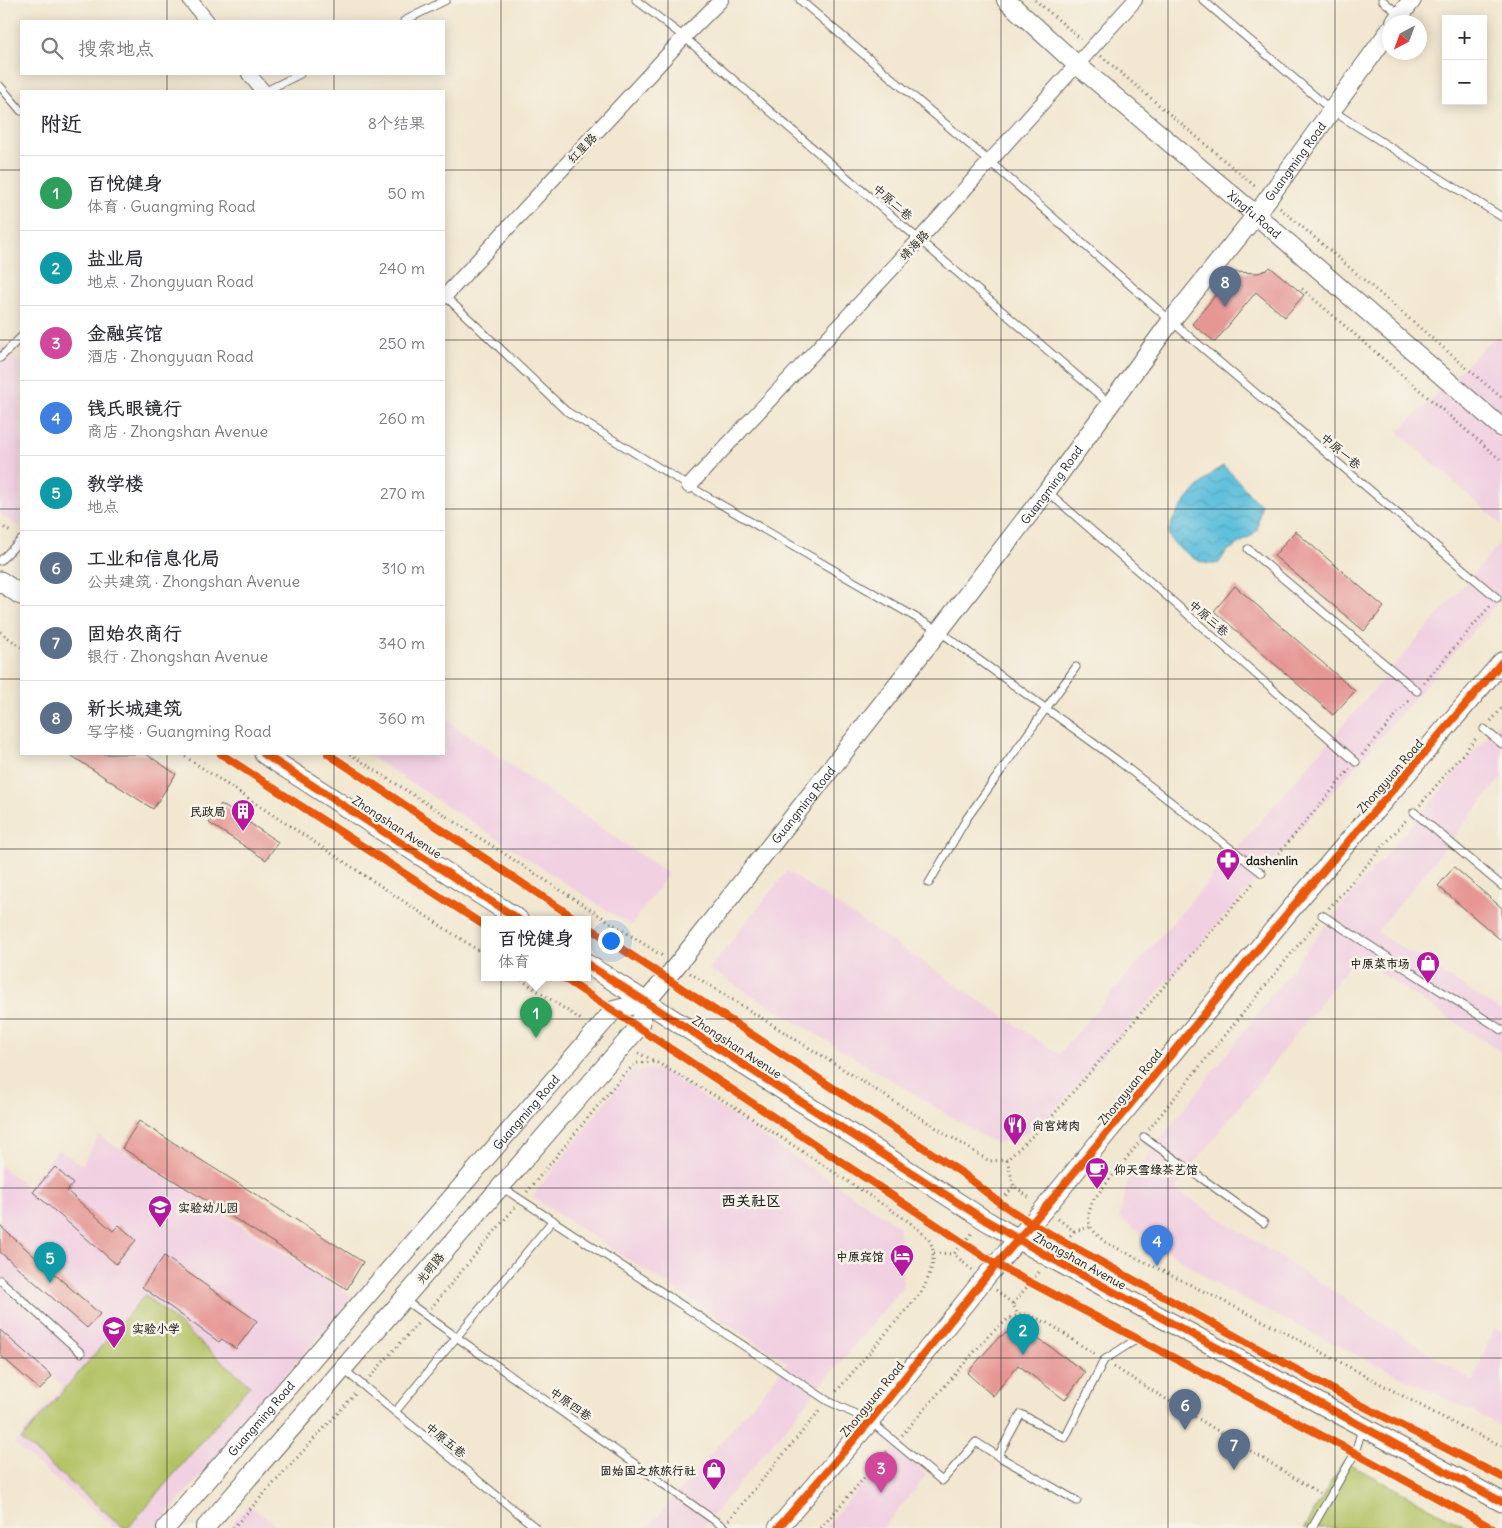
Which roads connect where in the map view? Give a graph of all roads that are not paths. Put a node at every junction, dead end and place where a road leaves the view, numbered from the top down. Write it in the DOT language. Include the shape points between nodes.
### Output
graph roads {
  1 [pos="190,0"];
  2 [pos="446,0"];
  3 [pos="636,0"];
  4 [pos="721,0"];
  5 [pos="800,0"];
  6 [pos="1006,0"];
  7 [pos="1135,0"];
  8 [pos="1203,0"];
  9 [pos="1382,0"];
  10 [pos="1412,0"];
  11 [pos="1395,15"];
  12 [pos="1401,15"];
  13 [pos="206,20"];
  14 [pos="406,20"];
  15 [pos="684,37"];
  16 [pos="1382,41"];
  17 [pos="1076,64"];
  18 [pos="250,75"];
  19 [pos="298,75"];
  20 [pos="0,86"];
  21 [pos="263,90"];
  22 [pos="266,90"];
  23 [pos="20,110"];
  24 [pos="1332,110"];
  25 [pos="989,161"];
  26 [pos="1256,215"];
  27 [pos="1502,218"];
  28 [pos="919,240"];
  29 [pos="445,295"];
  30 [pos="445,297"];
  31 [pos="1171,321"];
  32 [pos="20,338"];
  33 [pos="0,358"];
  34 [pos="1110,404"];
  35 [pos="1502,428"];
  36 [pos="689,486"];
  37 [pos="1047,491"];
  38 [pos="20,541"];
  39 [pos="1248,549"];
  40 [pos="0,561"];
  41 [pos="0,581"];
  42 [pos="20,594"];
  43 [pos="1497,598"];
  44 [pos="939,631"];
  45 [pos="1502,662"];
  46 [pos="1076,667"];
  47 [pos="1417,691"];
  48 [pos="1046,708"];
  49 [pos="1484,729"];
  50 [pos="1502,744"];
  51 [pos="266,755"];
  52 [pos="1356,762"];
  53 [pos="1414,812"];
  54 [pos="1262,874"];
  55 [pos="929,883"];
  56 [pos="1502,886"];
  57 [pos="513,916"];
  58 [pos="1322,916"];
  59 [pos="591,967"];
  60 [pos="646,1002"];
  61 [pos="1502,1030"];
  62 [pos="1144,1136"];
  63 [pos="500,1186"];
  64 [pos="553,1220"];
  65 [pos="1264,1223"];
  66 [pos="1018,1239"];
  67 [pos="0,1280"];
  68 [pos="404,1299"];
  69 [pos="457,1337"];
  70 [pos="1137,1339"];
  71 [pos="81,1353"];
  72 [pos="343,1369"];
  73 [pos="395,1412"];
  74 [pos="870,1421"];
  75 [pos="1363,1426"];
  76 [pos="998,1456"];
  77 [pos="1078,1501"];
  78 [pos="1502,1502"];
  79 [pos="166,1528"];
  80 [pos="205,1528"];
  81 [pos="536,1528"];
  82 [pos="725,1528"];
  83 [pos="778,1528"];
  84 [pos="1312,1528"];
  1 -- 13 [label="street"];
  2 -- 14 [label="lane"];
  3 -- 15 [label="lane, 中原二巷"];
  4 -- 15 [label="street, 红星路"];
  5 -- 25 [label="lane, 中原一巷"];
  6 -- 17 [label="street, Xingfu Road"];
  7 -- 17 [label="street, 靖海路"];
  8 -- 24 [label="lane"];
  9 -- 11 [label="lane"];
  10 -- 12 [label="street"];
  15 -- 28 [label="lane, 中原二巷"];
  15 -- 29 [label="street, 红星路"];
  16 -- 24 [label="street, Guangming Road"];
  17 -- 25 [label="street, 靖海路"];
  17 -- 26 [label="street, Xingfu Road"];
  18 -- 21 [label="street"];
  19 -- 22 [label="lane"];
  20 -- 23 [label="lane"];
  24 -- 26 [label="street, Guangming Road"];
  24 -- 27 [label="lane"];
  25 -- 28 [label="street, 靖海路"];
  25 -- 31 [label="lane, 中原一巷"];
  26 -- 31 [label="street, Guangming Road"];
  26 -- 35 [label="street, Xingfu Road"];
  28 -- 34 [label="lane, 中原二巷"];
  28 -- 36 [label="street, 靖海路"];
  30 -- 36 [label="lane" via="566,411"];
  31 -- 34 [label="street, Guangming Road"];
  31 -- 43 [label="lane, 中原一巷"];
  32 -- 33 [label="lane"];
  34 -- 37 [label="street, Guangming Road"];
  36 -- 44 [label="lane"];
  37 -- 44 [label="street, Guangming Road"];
  37 -- 52 [label="lane, 中原三巷"];
  38 -- 40 [label="lane"];
  39 -- 47 [label="lane"];
  41 -- 42 [label="main road"];
  44 -- 48 [label="lane"];
  44 -- 60 [label="street, Guangming Road"];
  45 -- 66 [label="main road, Zhongyuan Road" via="1300,898"];
  46 -- 48 [label="lane"];
  48 -- 54 [label="lane"];
  48 -- 55 [label="lane" via="967,818"];
  49 -- 50 [label="lane"];
  51 -- 57 [label="main road, Zhongshan Avenue"];
  53 -- 56 [label="lane"];
  58 -- 61 [label="lane"];
  59 -- 60 [label="main road, Zhongshan Avenue"];
  60 -- 63 [label="street, 光明路" via="639,1027"];
  60 -- 66 [label="main road, Zhongshan Avenue"];
  60 -- 79 [label="street, Guangming Road" via="614,1010"];
  62 -- 65 [label="lane"];
  63 -- 64 [label="lane"];
  63 -- 68 [label="street, 光明路"];
  64 -- 69 [label="lane"];
  64 -- 74 [label="lane" via="828,1401"];
  66 -- 74 [label="main road, Zhongyuan Road"];
  66 -- 75 [label="main road, Zhongshan Avenue" via="1151,1314"];
  67 -- 71 [label="lane"];
  68 -- 69 [label="lane, 中原四巷"];
  68 -- 72 [label="street, 光明路"];
  69 -- 73 [label="lane"];
  69 -- 82 [label="lane, 中原四巷"];
  70 -- 76 [label="lane" via="1104,1360 1065,1438 1022,1414"];
  72 -- 73 [label="lane, 中原五巷"];
  72 -- 80 [label="street, 光明路"];
  73 -- 81 [label="lane, 中原五巷"];
  74 -- 76 [label="lane" via="942,1481 976,1442"];
  74 -- 83 [label="main road, Zhongyuan Road"];
  75 -- 78 [label="main road, Zhongshan Avenue"];
  75 -- 84 [label="lane" via="1355,1452"];
  76 -- 77 [label="lane"];
}
